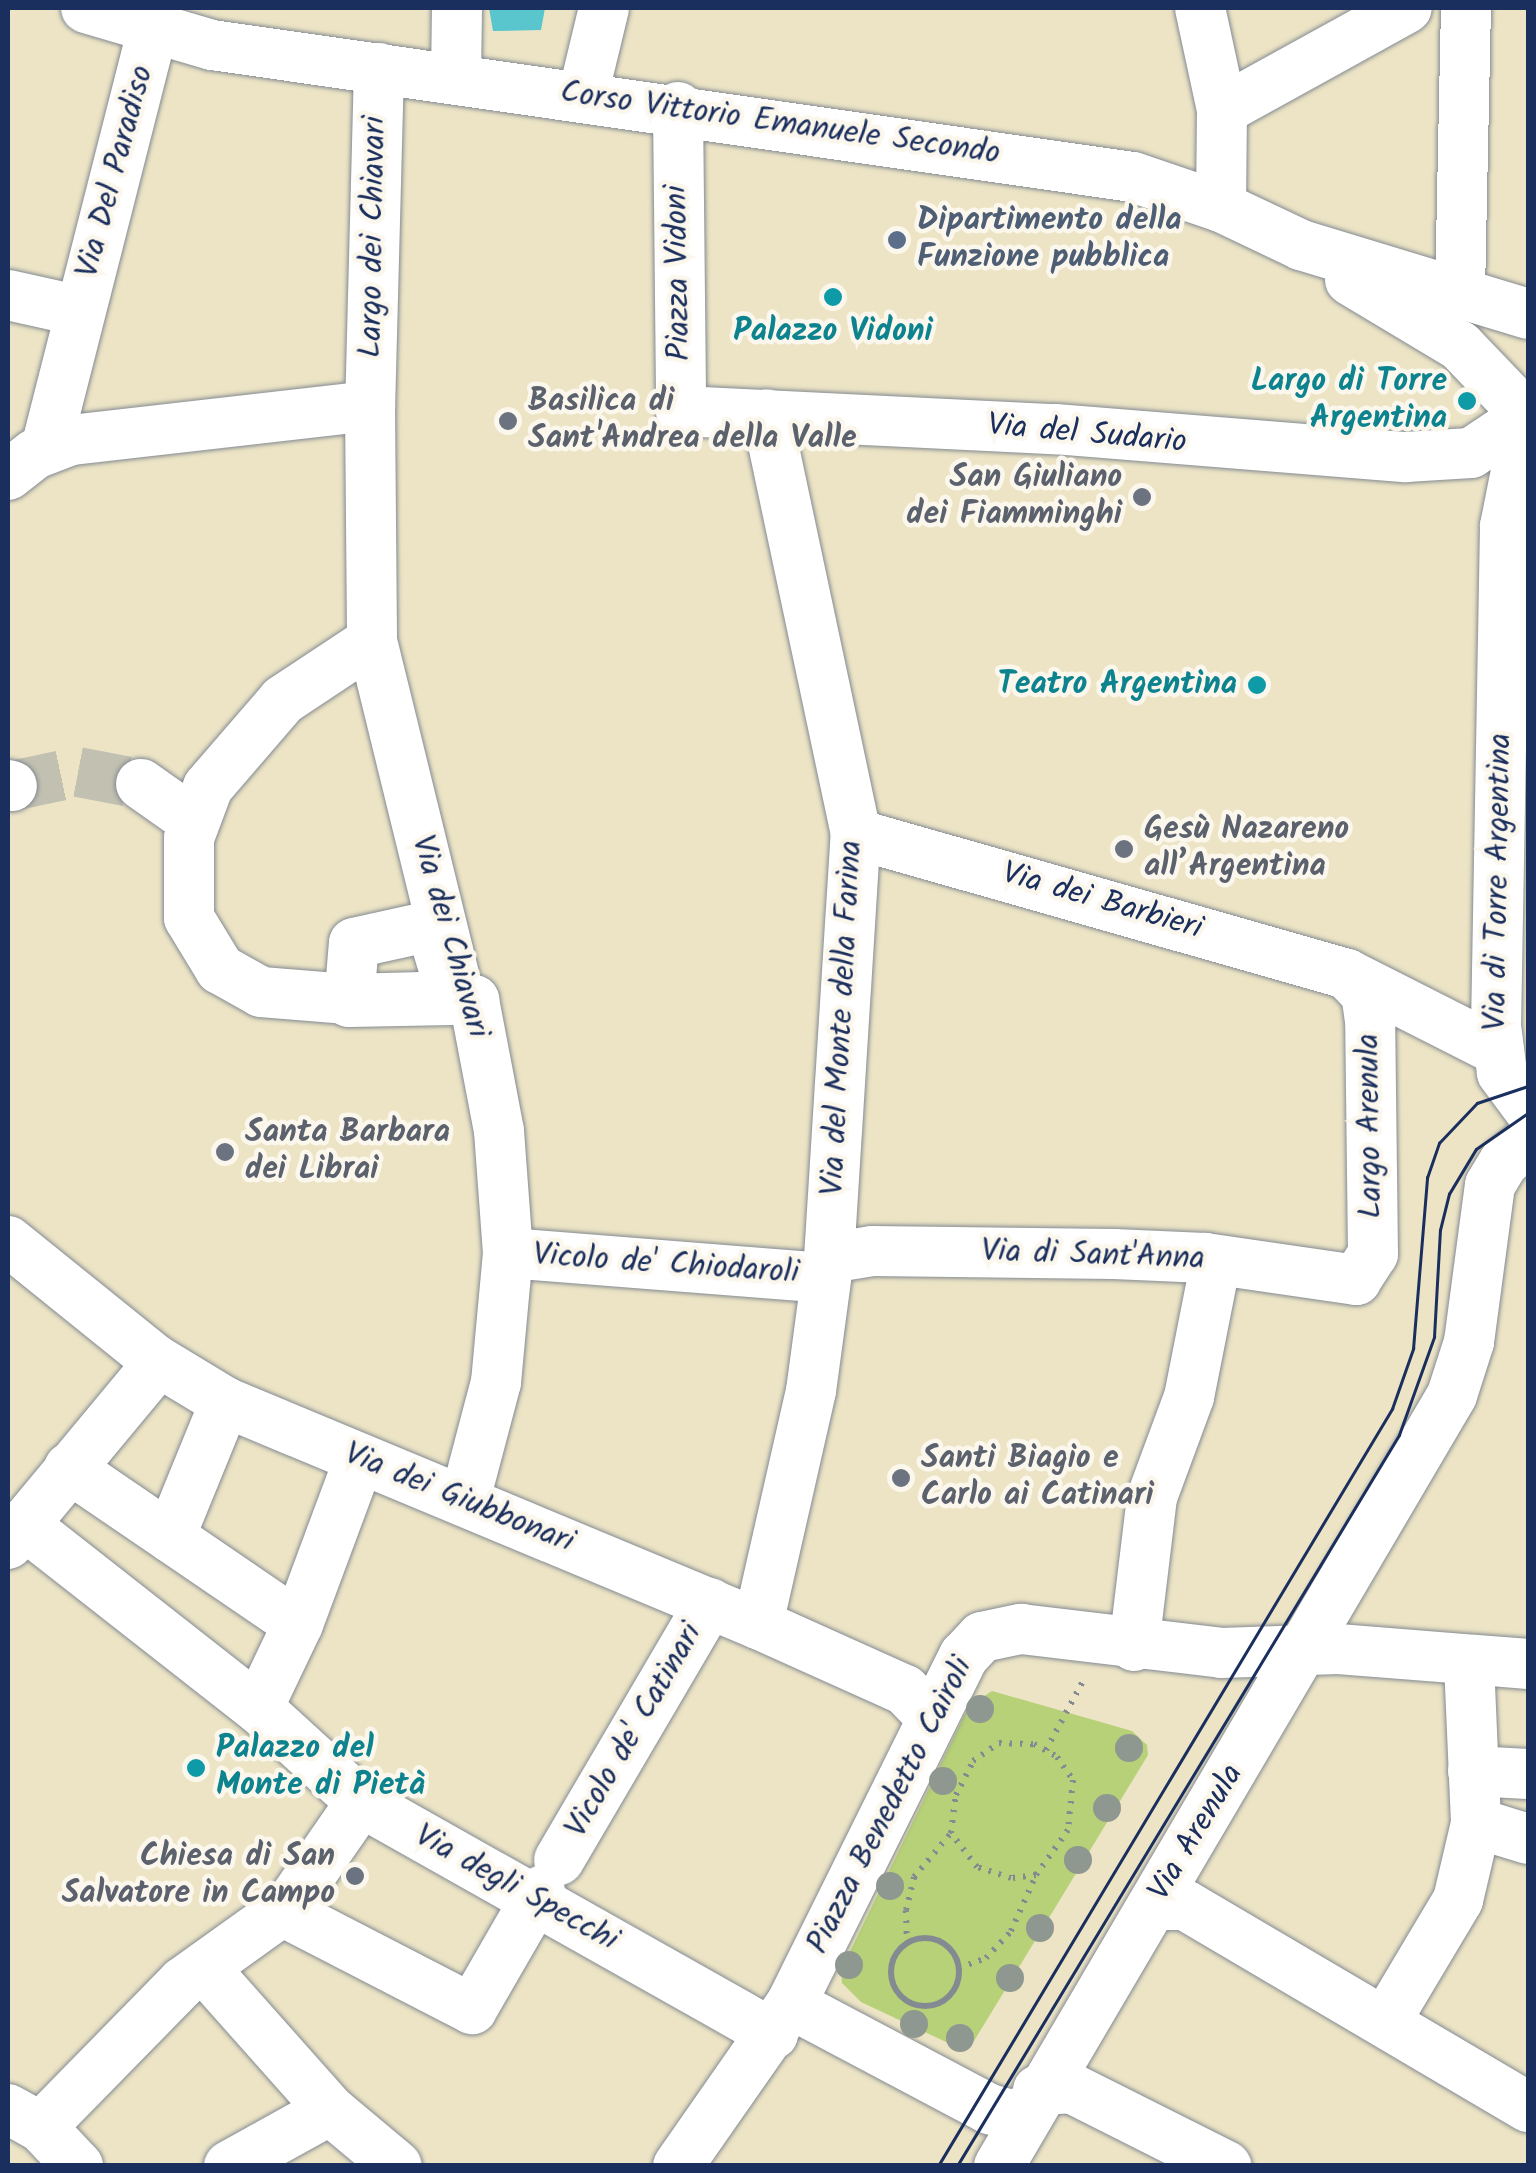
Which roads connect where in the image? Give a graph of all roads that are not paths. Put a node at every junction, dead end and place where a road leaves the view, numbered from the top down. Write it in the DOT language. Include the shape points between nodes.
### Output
graph roads {
  1 [pos="86,8"];
  2 [pos="457,8"];
  3 [pos="604,8"];
  4 [pos="1200,8"];
  5 [pos="1407,8"];
  6 [pos="1466,8"];
  7 [pos="152,32"];
  8 [pos="379,68"];
  9 [pos="456,78"];
  10 [pos="583,95"];
  11 [pos="678,107"];
  12 [pos="1222,110"];
  13 [pos="1220,206"];
  14 [pos="1301,245"];
  15 [pos="1460,292"];
  16 [pos="8,295"];
  17 [pos="80,312"];
  18 [pos="1528,314"];
  19 [pos="370,406"];
  20 [pos="767,414"];
  21 [pos="1528,416"];
  22 [pos="27,462"];
  23 [pos="372,623"];
  24 [pos="141,784"];
  25 [pos="200,804"];
  26 [pos="856,834"];
  27 [pos="1347,974"];
  28 [pos="456,996"];
  29 [pos="348,999"];
  30 [pos="1498,1050"];
  31 [pos="1528,1108"];
  32 [pos="1528,1142"];
  33 [pos="8,1241"];
  34 [pos="508,1253"];
  35 [pos="1204,1258"];
  36 [pos="826,1268"];
  37 [pos="1356,1280"];
  38 [pos="159,1362"];
  39 [pos="225,1402"];
  40 [pos="359,1460"];
  41 [pos="69,1468"];
  42 [pos="465,1499"];
  43 [pos="15,1534"];
  44 [pos="170,1537"];
  45 [pos="710,1603"];
  46 [pos="298,1624"];
  47 [pos="758,1624"];
  48 [pos="1134,1646"];
  49 [pos="1307,1649"];
  50 [pos="1469,1661"];
  51 [pos="1528,1664"];
  52 [pos="266,1715"];
  53 [pos="932,1718"];
  54 [pos="1474,1770"];
  55 [pos="1528,1774"];
  56 [pos="361,1802"];
  57 [pos="1476,1823"];
  58 [pos="1528,1839"];
  59 [pos="544,1883"];
  60 [pos="1154,1905"];
  61 [pos="282,1911"];
  62 [pos="204,1968"];
  63 [pos="782,2019"];
  64 [pos="1387,2019"];
  65 [pos="1033,2100"];
  66 [pos="1528,2107"];
  67 [pos="330,2110"];
  68 [pos="24,2118"];
  69 [pos="78,2166"];
  70 [pos="229,2166"];
  71 [pos="397,2166"];
  72 [pos="678,2166"];
  73 [pos="999,2166"];
  74 [pos="1226,2166"];
  1 -- 7 [label="street, Corso Vittorio Emanuele Secondo"];
  2 -- 9 [label="street"];
  3 -- 10 [label="street"];
  4 -- 12 [label="street"];
  5 -- 12 [label="street"];
  6 -- 15 [label="street"];
  7 -- 8 [label="street, Corso Vittorio Emanuele Secondo"];
  7 -- 17 [label="street, Via Del Paradiso"];
  8 -- 9 [label="street, Corso Vittorio Emanuele Secondo"];
  8 -- 19 [label="street, Largo dei Chiavari"];
  9 -- 10 [label="street, Corso Vittorio Emanuele Secondo"];
  10 -- 11 [label="street, Corso Vittorio Emanuele Secondo"];
  11 -- 13 [label="street, Corso Vittorio Emanuele Secondo" via="1117,174"];
  11 -- 20 [label="street, Piazza Vidoni" via="681,411"];
  12 -- 13 [label="street"];
  13 -- 14 [label="street, Corso Vittorio Emanuele Secondo"];
  14 -- 15 [label="street, Corso Vittorio Emanuele Secondo"];
  14 -- 21 [label="street" via="1460,346"];
  15 -- 18 [label="street"];
  16 -- 17 [label="street"];
  17 -- 22 [label="street, Via Del Paradiso"];
  19 -- 22 [label="street" via="218,445 135,432"];
  19 -- 23 [label="street"];
  20 -- 21 [label="street, Via del Sudario" via="1406,457 1482,449"];
  20 -- 26 [label="street, Via del Monte della Farina"];
  21 -- 30 [label="street, Via di Torre Argentina" via="1505,526"];
  23 -- 25 [label="street" via="283,700"];
  23 -- 28 [label="street, Via dei Chiavari"];
  24 -- 25 [label="street"];
  25 -- 29 [label="street" via="188,918 220,969 261,992"];
  26 -- 27 [label="street, Via dei Barbieri"];
  26 -- 36 [label="street, Via del Monte della Farina"];
  27 -- 30 [label="street, Via dei Barbieri"];
  27 -- 37 [label="street, Largo Arenula" via="1366,994 1370,1020 1372,1254"];
  28 -- 29 [label="street"];
  28 -- 29 [label="street" via="431,926 354,943"];
  28 -- 34 [label="street, Via dei Chiavari" via="474,1000 499,1131"];
  30 -- 31 [label="street, Via di Torre Argentina" via="1510,1088"];
  32 -- 49 [label="street, Via Arenula" via="1490,1185 1460,1376"];
  33 -- 38 [label="street, Via dei Giubbonari"];
  34 -- 36 [label="street, Vicolo de' Chiodaroli"];
  34 -- 42 [label="street, Via dei Chiavari" via="496,1382"];
  35 -- 36 [label="street, Via di Sant'Anna" via="872,1251"];
  35 -- 37 [label="street, Via di Sant'Anna"];
  35 -- 48 [label="street" via="1212,1276 1188,1398 1152,1497"];
  36 -- 47 [label="street, Via del Monte della Farina" via="811,1390"];
  38 -- 39 [label="street, Via dei Giubbonari"];
  38 -- 41 [label="street"];
  39 -- 40 [label="street, Via dei Giubbonari"];
  39 -- 44 [label="street"];
  40 -- 42 [label="street, Via dei Giubbonari"];
  40 -- 46 [label="street"];
  41 -- 43 [label="street"];
  41 -- 44 [label="street"];
  42 -- 45 [label="street, Via dei Giubbonari"];
  43 -- 52 [label="street, Via degli Specchi"];
  44 -- 46 [label="street"];
  45 -- 47 [label="street, Via dei Giubbonari"];
  45 -- 59 [label="street, Vicolo de' Catinari"];
  46 -- 52 [label="street"];
  47 -- 53 [label="street, Via dei Giubbonari" via="905,1690"];
  48 -- 49 [label="street, Piazza Benedetto Cairoli" via="1220,1653"];
  48 -- 53 [label="street, Piazza Benedetto Cairoli" via="1021,1628 991,1632 964,1656"];
  49 -- 50 [label="street, Piazza Benedetto Cairoli"];
  49 -- 60 [label="street, Via Arenula"];
  50 -- 51 [label="street, Piazza Benedetto Cairoli"];
  50 -- 54 [label="street"];
  52 -- 56 [label="street, Via degli Specchi"];
  53 -- 63 [label="street, Piazza Benedetto Cairoli"];
  54 -- 55 [label="street"];
  54 -- 57 [label="street"];
  56 -- 59 [label="street, Via degli Specchi"];
  56 -- 61 [label="street"];
  57 -- 58 [label="street"];
  57 -- 64 [label="street" via="1458,1900"];
  59 -- 61 [label="street, Vicolo de' Catinari" via="472,2008"];
  59 -- 63 [label="street, Via degli Specchi"];
  60 -- 64 [label="street" via="1185,1905"];
  60 -- 65 [label="street, Via Arenula"];
  61 -- 62 [label="street"];
  62 -- 67 [label="street"];
  62 -- 68 [label="street"];
  63 -- 65 [label="street" via="989,2109 1011,2116"];
  63 -- 72 [label="street, Piazza Benedetto Cairoli"];
  64 -- 66 [label="street"];
  65 -- 73 [label="street, Via Arenula"];
  65 -- 74 [label="street" via="1071,2088"];
  67 -- 70 [label="street"];
  67 -- 71 [label="street"];
  68 -- 69 [label="street"];
}
